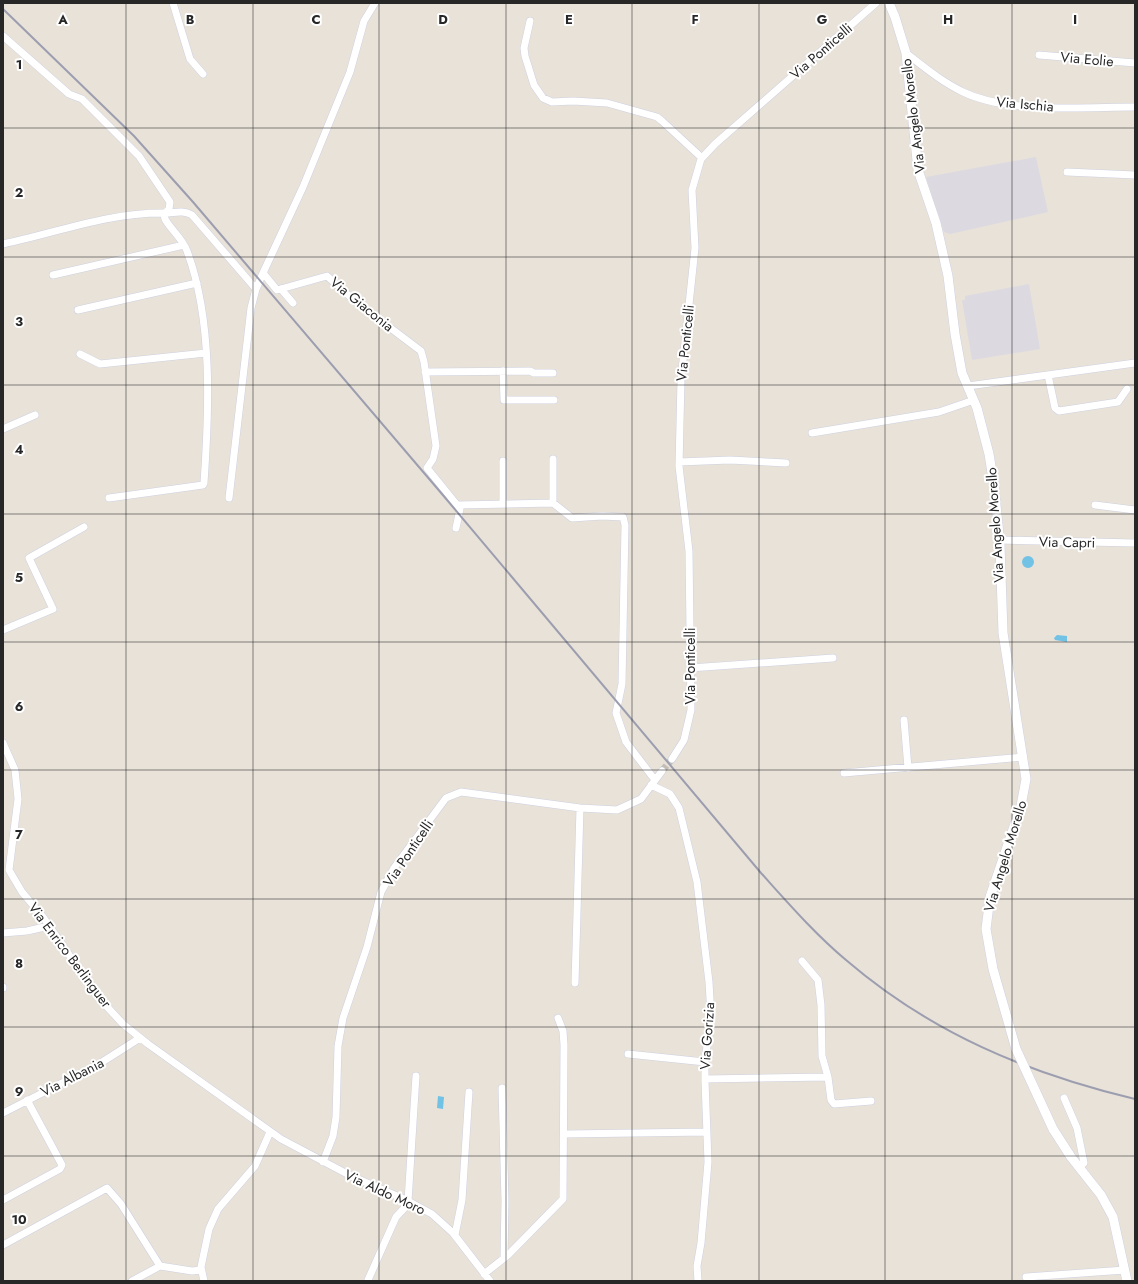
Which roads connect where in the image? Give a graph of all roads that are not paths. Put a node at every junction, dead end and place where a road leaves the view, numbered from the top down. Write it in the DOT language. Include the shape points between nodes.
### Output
graph roads {
  1 [pos="173,3"];
  2 [pos="375,3"];
  3 [pos="876,3"];
  4 [pos="889,3"];
  5 [pos="530,21"];
  6 [pos="3,36"];
  7 [pos="906,53"];
  8 [pos="1040,55"];
  9 [pos="1135,63"];
  10 [pos="203,74"];
  11 [pos="1135,107"];
  12 [pos="702,158"];
  13 [pos="1067,172"];
  14 [pos="1135,175"];
  15 [pos="164,214"];
  16 [pos="3,244"];
  17 [pos="184,246"];
  18 [pos="262,273"];
  19 [pos="53,275"];
  20 [pos="197,283"];
  21 [pos="256,289"];
  22 [pos="280,289"];
  23 [pos="293,304"];
  24 [pos="78,310"];
  25 [pos="206,352"];
  26 [pos="80,354"];
  27 [pos="1135,363"];
  28 [pos="503,371"];
  29 [pos="425,372"];
  30 [pos="553,373"];
  31 [pos="1048,375"];
  32 [pos="968,386"];
  33 [pos="1127,389"];
  34 [pos="554,400"];
  35 [pos="974,400"];
  36 [pos="36,415"];
  37 [pos="3,429"];
  38 [pos="812,433"];
  39 [pos="553,459"];
  40 [pos="503,461"];
  41 [pos="679,462"];
  42 [pos="786,463"];
  43 [pos="109,498"];
  44 [pos="229,498"];
  45 [pos="553,502"];
  46 [pos="503,503"];
  47 [pos="457,505"];
  48 [pos="1095,505"];
  49 [pos="1135,510"];
  50 [pos="84,527"];
  51 [pos="456,528"];
  52 [pos="1000,540"];
  53 [pos="1135,543"];
  54 [pos="3,630"];
  55 [pos="833,658"];
  56 [pos="690,668"];
  57 [pos="904,720"];
  58 [pos="3,743"];
  59 [pos="1023,757"];
  60 [pos="672,758"];
  61 [pos="908,768"];
  62 [pos="662,771"];
  63 [pos="844,773"];
  64 [pos="653,782"];
  65 [pos="580,808"];
  66 [pos="6,868"];
  67 [pos="49,926"];
  68 [pos="3,933"];
  69 [pos="802,962"];
  70 [pos="575,983"];
  71 [pos="558,1018"];
  72 [pos="140,1038"];
  73 [pos="628,1054"];
  74 [pos="705,1062"];
  75 [pos="416,1076"];
  76 [pos="828,1077"];
  77 [pos="705,1079"];
  78 [pos="502,1088"];
  79 [pos="469,1092"];
  80 [pos="1064,1098"];
  81 [pos="27,1100"];
  82 [pos="871,1101"];
  83 [pos="3,1113"];
  84 [pos="270,1132"];
  85 [pos="707,1132"];
  86 [pos="565,1134"];
  87 [pos="323,1162"];
  88 [pos="1079,1167"];
  89 [pos="3,1200"];
  90 [pos="409,1201"];
  91 [pos="454,1235"];
  92 [pos="3,1245"];
  93 [pos="504,1258"];
  94 [pos="160,1266"];
  95 [pos="201,1270"];
  96 [pos="1125,1270"];
  97 [pos="484,1274"];
  98 [pos="1026,1276"];
  99 [pos="368,1280"];
  100 [pos="132,1281"];
  101 [pos="204,1281"];
  102 [pos="490,1281"];
  103 [pos="698,1281"];
  104 [pos="1126,1281"];
  1 -- 10 [label="street" via="190,59"];
  2 -- 18 [label="street" via="364,21 350,72 303,187"];
  3 -- 12 [label="street, Via Ponticelli" via="714,144"];
  4 -- 7 [label="street, Via Angelo Morello"];
  5 -- 12 [label="street" via="524,48 525,56 534,85 543,98 552,102 607,103 656,117"];
  6 -- 15 [label="street" via="69,94 82,99 139,156 170,202 169,209"];
  7 -- 11 [label="street, Via Ischia" via="941,80 964,93 986,100 1013,105"];
  7 -- 32 [label="street, Via Angelo Morello" via="918,170 936,223 948,276 962,373"];
  8 -- 9 [label="street, Via Eolie"];
  12 -- 41 [label="street, Via Ponticelli" via="692,190 695,248 681,380"];
  13 -- 14 [label="street"];
  15 -- 16 [label="street" via="133,214 105,219"];
  15 -- 17 [label="street"];
  15 -- 21 [label="street" via="182,212 192,215"];
  17 -- 19 [label="street"];
  17 -- 20 [label="street"];
  18 -- 21 [label="street"];
  18 -- 22 [label="street" via="277,290"];
  20 -- 24 [label="street"];
  20 -- 25 [label="street"];
  21 -- 44 [label="street" via="251,308"];
  22 -- 23 [label="street"];
  22 -- 29 [label="street, Via Giaconia" via="327,276 360,305 421,351"];
  25 -- 26 [label="street" via="100,364"];
  25 -- 43 [label="street" via="203,485"];
  27 -- 31 [label="street"];
  28 -- 29 [label="street"];
  28 -- 30 [label="street"];
  28 -- 34 [label="street" via="504,400"];
  29 -- 47 [label="street, Via Giaconia" via="436,446 433,459 427,468"];
  31 -- 32 [label="street"];
  31 -- 33 [label="street" via="1055,408 1059,411 1118,402"];
  32 -- 35 [label="street, Via Angelo Morello"];
  35 -- 38 [label="street" via="939,412"];
  35 -- 52 [label="street, Via Angelo Morello" via="992,467"];
  36 -- 37 [label="street"];
  39 -- 45 [label="street"];
  40 -- 46 [label="street"];
  41 -- 42 [label="street" via="730,460"];
  41 -- 56 [label="street, Via Ponticelli" via="689,551"];
  45 -- 46 [label="street"];
  45 -- 64 [label="street" via="572,518 616,516 624,519 622,684 616,713 626,742"];
  46 -- 47 [label="street"];
  47 -- 51 [label="street" via="460,509"];
  48 -- 49 [label="street"];
  50 -- 54 [label="street" via="29,558 53,609"];
  52 -- 53 [label="street, Via Capri"];
  52 -- 59 [label="street, Via Angelo Morello" via="1002,629"];
  55 -- 56 [label="street"];
  56 -- 60 [label="street, Via Ponticelli" via="691,710 684,740"];
  57 -- 61 [label="street"];
  58 -- 66 [label="street, Via Enrico Berlinguer" via="15,770 18,799"];
  59 -- 61 [label="street"];
  59 -- 88 [label="street, Via Angelo Morello, bridge" via="1026,773 1024,795 992,889 986,922 988,948 1016,1049 1053,1129"];
  61 -- 63 [label="street"];
  62 -- 64 [label="street, Via Ponticelli"];
  64 -- 65 [label="street, Via Ponticelli" via="641,799 617,810"];
  64 -- 74 [label="street, Via Gorizia" via="670,794 679,808 696,882 711,1002"];
  65 -- 70 [label="street"];
  65 -- 87 [label="street, Via Ponticelli" via="460,792 446,798 394,868 382,892 343,1018 338,1046 335,1124"];
  66 -- 67 [label="street, Via Enrico Berlinguer"];
  67 -- 68 [label="street"];
  67 -- 72 [label="street, Via Enrico Berlinguer" via="98,997"];
  69 -- 76 [label="street" via="818,980 822,1056"];
  71 -- 93 [label="street" via="563,1031 564,1045 563,1199"];
  72 -- 81 [label="street, Via Albania" via="99,1064"];
  72 -- 84 [label="street, Via Enrico Berlinguer"];
  73 -- 74 [label="street"];
  74 -- 77 [label="street, Via Gorizia"];
  75 -- 90 [label="street"];
  76 -- 77 [label="street"];
  76 -- 82 [label="street" via="831,1100 834,1104"];
  77 -- 85 [label="street, Via Gorizia"];
  78 -- 93 [label="street"];
  79 -- 91 [label="street" via="462,1200"];
  80 -- 88 [label="street" via="1077,1128 1084,1163"];
  81 -- 83 [label="street, Via Albania"];
  81 -- 89 [label="street" via="62,1165 60,1169"];
  84 -- 87 [label="street, Via Enrico Berlinguer"];
  84 -- 95 [label="street" via="255,1166 218,1209 209,1229"];
  85 -- 86 [label="street"];
  85 -- 103 [label="street, Via Gorizia" via="708,1162 697,1266"];
  87 -- 90 [label="street, Via Aldo Moro"];
  88 -- 96 [label="street" via="1101,1195 1113,1217"];
  90 -- 91 [label="street, Via Aldo Moro" via="432,1214"];
  90 -- 99 [label="street" via="396,1217"];
  91 -- 97 [label="street, Via Aldo Moro"];
  92 -- 94 [label="street" via="107,1188 121,1204"];
  93 -- 97 [label="street"];
  94 -- 95 [label="street"];
  94 -- 100 [label="street"];
  95 -- 101 [label="street"];
  96 -- 98 [label="street"];
  96 -- 104 [label="street"];
  97 -- 102 [label="street, Via Aldo Moro"];
}
